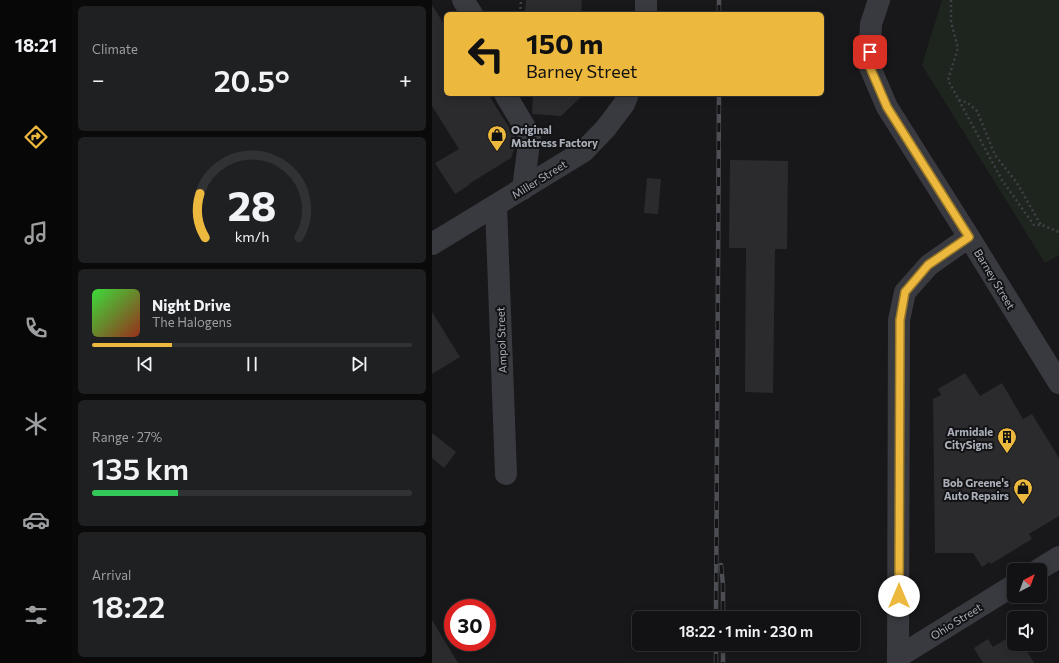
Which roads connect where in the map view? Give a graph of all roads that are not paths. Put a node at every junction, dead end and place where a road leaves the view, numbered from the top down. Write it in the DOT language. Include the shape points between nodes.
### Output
graph roads {
  1 [pos="463,0"];
  2 [pos="646,0"];
  3 [pos="879,0"];
  4 [pos="471,12"];
  5 [pos="646,12"];
  6 [pos="506,96"];
  7 [pos="627,96"];
  8 [pos="523,189"];
  9 [pos="496,206"];
  10 [pos="969,237"];
  11 [pos="432,244"];
  12 [pos="1059,384"];
  13 [pos="506,474"];
  14 [pos="1059,557"];
  15 [pos="1047,564"];
  16 [pos="1007,590"];
  17 [pos="898,660"];
  1 -- 4 [label="street"];
  2 -- 5 [label="street"];
  3 -- 10 [label="street, Barney Street" via="871,24 869,65 887,107"];
  6 -- 8 [label="street" via="530,136"];
  7 -- 8 [label="street, Miller Street" via="606,128 584,150"];
  8 -- 9 [label="street, Miller Street"];
  9 -- 11 [label="street, Miller Street"];
  9 -- 13 [label="street, Ampol Street"];
  10 -- 12 [label="street, Barney Street"];
  10 -- 17 [label="street" via="928,265 905,292 900,320"];
  14 -- 15 [label="street"];
  16 -- 17 [label="street, Ohio Street"];
}
